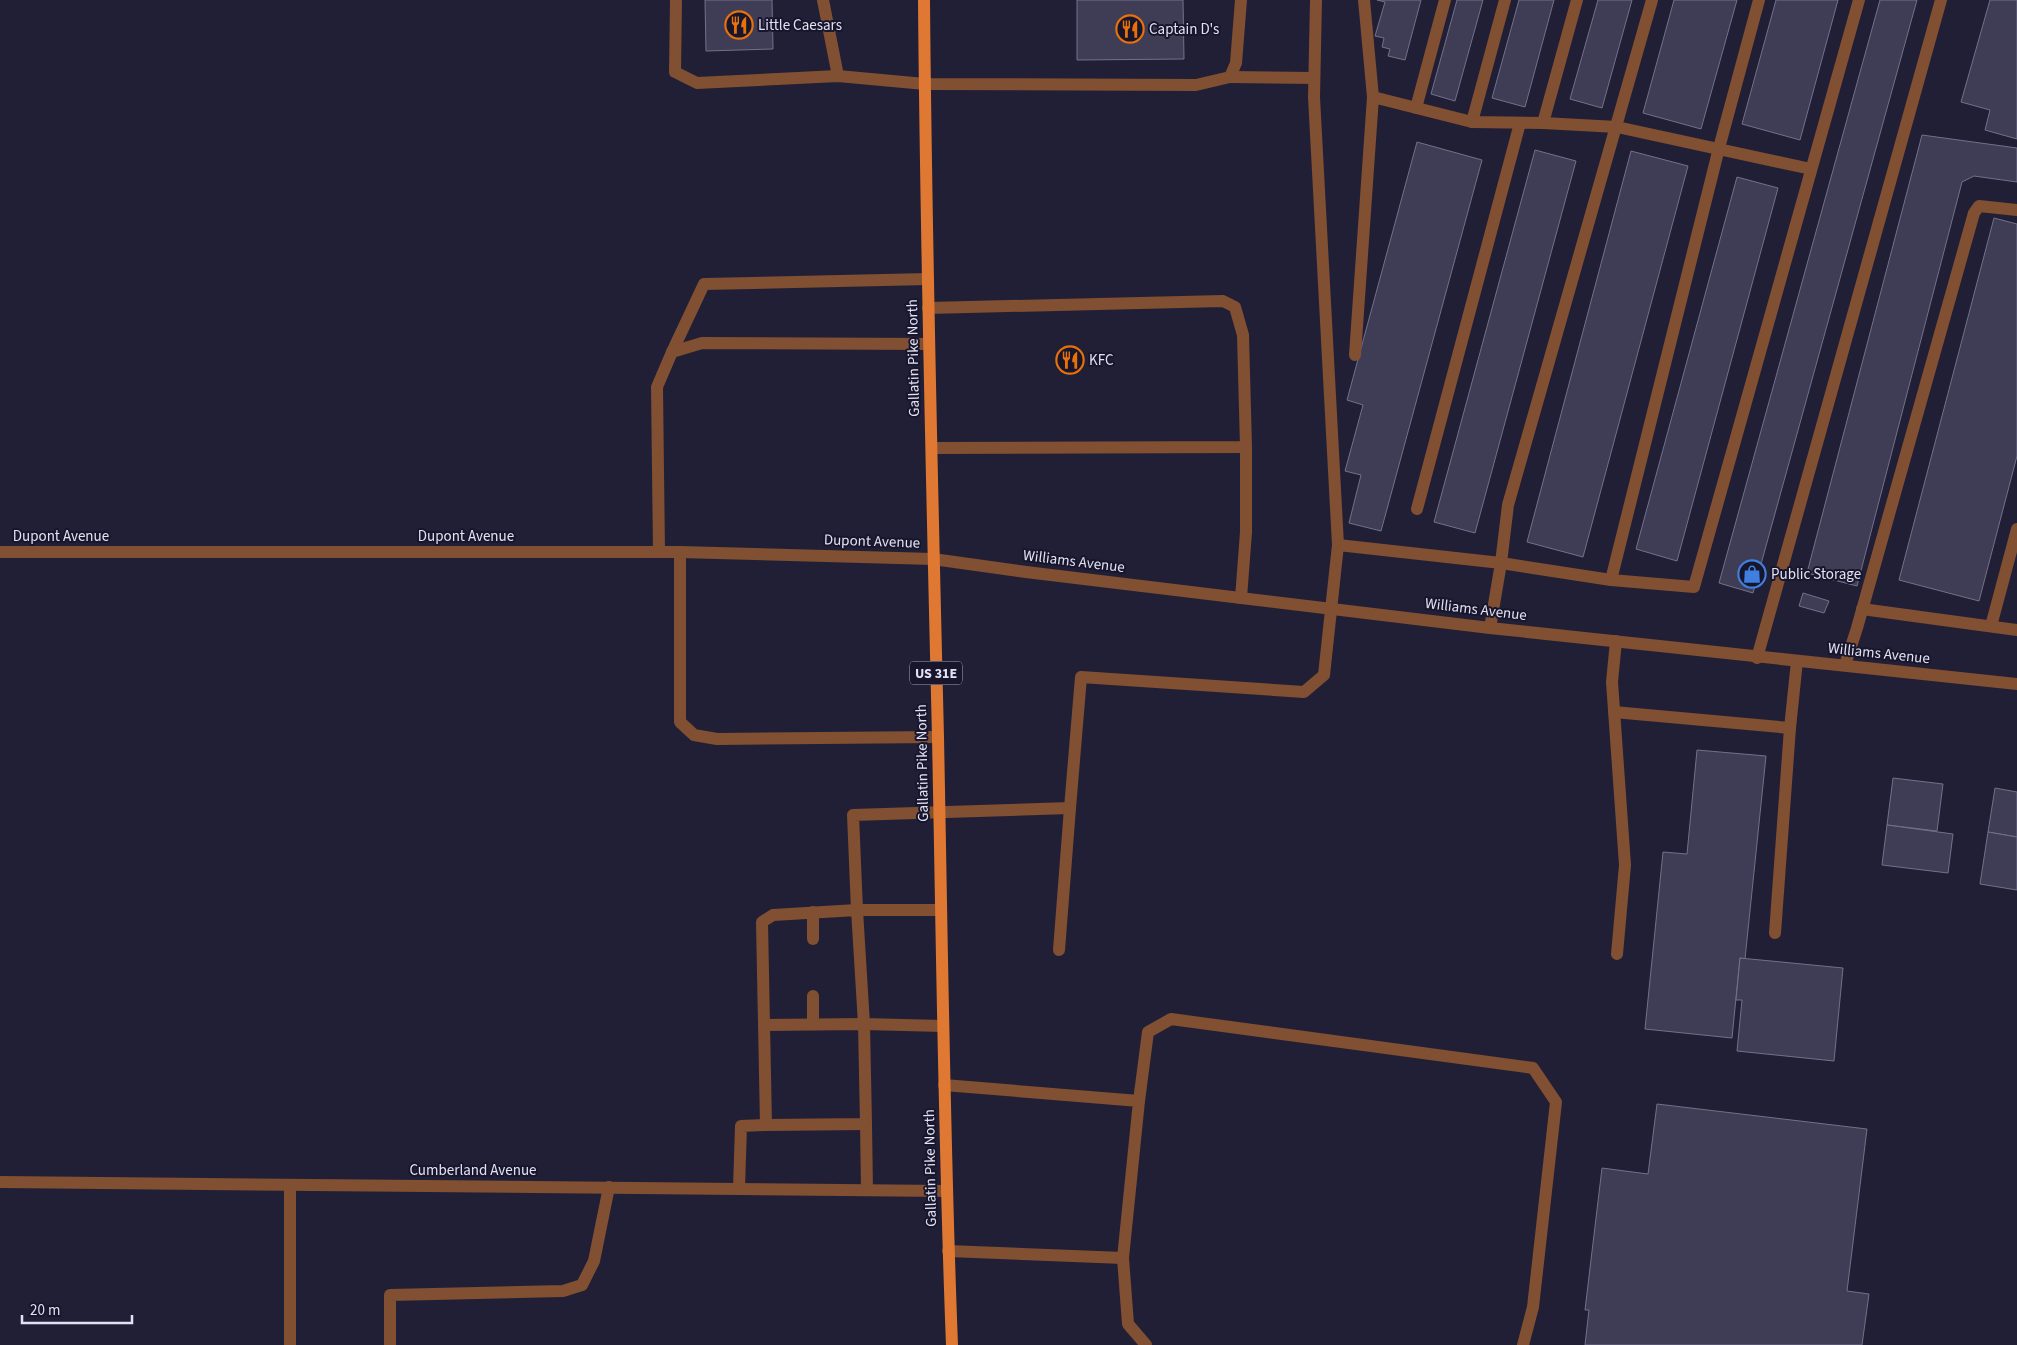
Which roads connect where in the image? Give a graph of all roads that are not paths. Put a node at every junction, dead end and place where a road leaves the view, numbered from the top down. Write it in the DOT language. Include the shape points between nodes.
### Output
graph roads {
  1 [pos="676,0"];
  2 [pos="823,0"];
  3 [pos="924,0"];
  4 [pos="1241,0"];
  5 [pos="1316,0"];
  6 [pos="1364,0"];
  7 [pos="1445,0"];
  8 [pos="1505,0"];
  9 [pos="1577,0"];
  10 [pos="1652,0"];
  11 [pos="1759,0"];
  12 [pos="1859,0"];
  13 [pos="1941,0"];
  14 [pos="838,76"];
  15 [pos="1230,77"];
  16 [pos="1314,78"];
  17 [pos="924,84"];
  18 [pos="1373,97"];
  19 [pos="1416,108"];
  20 [pos="1472,122"];
  21 [pos="1520,123"];
  22 [pos="1543,123"];
  23 [pos="1617,127"];
  24 [pos="1719,148"];
  25 [pos="1811,169"];
  26 [pos="2017,210"];
  27 [pos="928,279"];
  28 [pos="928,308"];
  29 [pos="929,344"];
  30 [pos="672,352"];
  31 [pos="1355,355"];
  32 [pos="1246,447"];
  33 [pos="932,448"];
  34 [pos="1417,509"];
  35 [pos="2017,529"];
  36 [pos="1338,545"];
  37 [pos="0,552"];
  38 [pos="658,552"];
  39 [pos="680,552"];
  40 [pos="933,559"];
  41 [pos="1501,563"];
  42 [pos="1611,580"];
  43 [pos="1241,598"];
  44 [pos="1330,608"];
  45 [pos="1862,609"];
  46 [pos="1991,626"];
  47 [pos="1490,628"];
  48 [pos="2017,630"];
  49 [pos="1616,641"];
  50 [pos="1758,658"];
  51 [pos="1798,661"];
  52 [pos="1845,665"];
  53 [pos="2017,684"];
  54 [pos="1614,712"];
  55 [pos="1790,728"];
  56 [pos="938,737"];
  57 [pos="1070,808"];
  58 [pos="939,811"];
  59 [pos="857,910"];
  60 [pos="941,910"];
  61 [pos="813,912"];
  62 [pos="1775,933"];
  63 [pos="812,939"];
  64 [pos="1059,950"];
  65 [pos="1618,954"];
  66 [pos="813,996"];
  67 [pos="813,1023"];
  68 [pos="864,1024"];
  69 [pos="765,1026"];
  70 [pos="943,1026"];
  71 [pos="944,1086"];
  72 [pos="1139,1101"];
  73 [pos="866,1124"];
  74 [pos="766,1125"];
  75 [pos="0,1182"];
  76 [pos="290,1185"];
  77 [pos="609,1187"];
  78 [pos="739,1188"];
  79 [pos="867,1190"];
  80 [pos="946,1191"];
  81 [pos="948,1251"];
  82 [pos="1123,1258"];
  83 [pos="290,1345"];
  84 [pos="390,1345"];
  85 [pos="952,1345"];
  86 [pos="1146,1345"];
  87 [pos="1523,1345"];
  1 -- 14 [label="street" via="675,72 697,83"];
  2 -- 14 [label="street"];
  3 -- 17 [label="main road, Gallatin Pike North / US 31E"];
  4 -- 15 [label="street" via="1236,63"];
  5 -- 16 [label="street"];
  6 -- 18 [label="street"];
  7 -- 19 [label="street"];
  8 -- 20 [label="street"];
  9 -- 22 [label="street"];
  10 -- 23 [label="street"];
  11 -- 24 [label="street"];
  12 -- 25 [label="street"];
  13 -- 50 [label="street"];
  14 -- 17 [label="street"];
  15 -- 16 [label="street"];
  15 -- 17 [label="street" via="1196,85"];
  16 -- 36 [label="street"];
  17 -- 27 [label="main road, Gallatin Pike North / US 31E"];
  18 -- 19 [label="street"];
  18 -- 31 [label="street"];
  19 -- 20 [label="street"];
  20 -- 21 [label="street"];
  21 -- 22 [label="street"];
  21 -- 34 [label="street"];
  22 -- 23 [label="street"];
  23 -- 24 [label="street"];
  23 -- 41 [label="street" via="1508,505"];
  24 -- 25 [label="street"];
  24 -- 42 [label="street"];
  25 -- 42 [label="street" via="1694,587"];
  26 -- 45 [label="street" via="1979,206 1974,213"];
  27 -- 28 [label="main road, Gallatin Pike North / US 31E"];
  27 -- 30 [label="street" via="704,284"];
  28 -- 29 [label="main road, Gallatin Pike North / US 31E"];
  28 -- 32 [label="street" via="1223,301 1235,307 1243,335"];
  29 -- 30 [label="street" via="702,342"];
  29 -- 33 [label="main road, Gallatin Pike North / US 31E"];
  30 -- 38 [label="street" via="656,387"];
  32 -- 33 [label="street"];
  32 -- 43 [label="street" via="1246,532"];
  33 -- 40 [label="main road, Gallatin Pike North / US 31E"];
  35 -- 46 [label="street"];
  36 -- 41 [label="street"];
  36 -- 44 [label="street"];
  37 -- 38 [label="street, Dupont Avenue"];
  38 -- 39 [label="street, Dupont Avenue"];
  39 -- 40 [label="street, Dupont Avenue"];
  39 -- 56 [label="street" via="680,722 694,735 717,739"];
  40 -- 43 [label="street, Williams Avenue"];
  40 -- 56 [label="main road, Gallatin Pike North / US 31E"];
  41 -- 42 [label="street"];
  41 -- 47 [label="street"];
  43 -- 44 [label="street, Williams Avenue"];
  44 -- 47 [label="street, Williams Avenue"];
  44 -- 57 [label="street" via="1324,675 1304,692 1080,677"];
  45 -- 46 [label="street"];
  45 -- 52 [label="street"];
  46 -- 48 [label="street"];
  47 -- 49 [label="street, Williams Avenue"];
  49 -- 50 [label="street, Williams Avenue"];
  49 -- 54 [label="street" via="1612,682"];
  50 -- 51 [label="street, Williams Avenue"];
  51 -- 52 [label="street, Williams Avenue"];
  51 -- 55 [label="street"];
  52 -- 53 [label="street, Williams Avenue"];
  54 -- 55 [label="street"];
  54 -- 65 [label="street" via="1625,865"];
  55 -- 62 [label="street"];
  56 -- 58 [label="main road, Gallatin Pike North / US 31E"];
  57 -- 58 [label="street"];
  57 -- 64 [label="street"];
  58 -- 59 [label="street" via="853,815"];
  58 -- 60 [label="main road, Gallatin Pike North / US 31E"];
  59 -- 60 [label="street"];
  59 -- 61 [label="street"];
  59 -- 68 [label="street"];
  60 -- 70 [label="main road, Gallatin Pike North / US 31E"];
  61 -- 63 [label="street"];
  61 -- 69 [label="street" via="773,915 762,922"];
  66 -- 67 [label="street"];
  67 -- 68 [label="street"];
  67 -- 69 [label="street"];
  68 -- 70 [label="street"];
  68 -- 73 [label="street"];
  69 -- 74 [label="street"];
  70 -- 71 [label="main road, Gallatin Pike North / US 31E"];
  71 -- 72 [label="street"];
  71 -- 80 [label="main road, Gallatin Pike North / US 31E"];
  72 -- 82 [label="street"];
  72 -- 87 [label="street" via="1148,1032 1171,1019 1533,1068 1556,1102 1533,1308"];
  73 -- 74 [label="street"];
  73 -- 79 [label="street"];
  74 -- 78 [label="street" via="741,1126"];
  75 -- 76 [label="street, Cumberland Avenue"];
  76 -- 77 [label="street, Cumberland Avenue"];
  76 -- 83 [label="street"];
  77 -- 78 [label="street, Cumberland Avenue"];
  77 -- 84 [label="street" via="594,1261 582,1285 563,1291 390,1295"];
  78 -- 79 [label="street, Cumberland Avenue"];
  79 -- 80 [label="street, Cumberland Avenue"];
  80 -- 81 [label="main road, Gallatin Pike North / US 31E"];
  81 -- 82 [label="street"];
  81 -- 85 [label="main road, Gallatin Pike North / US 31E"];
  82 -- 86 [label="street" via="1128,1324"];
}
